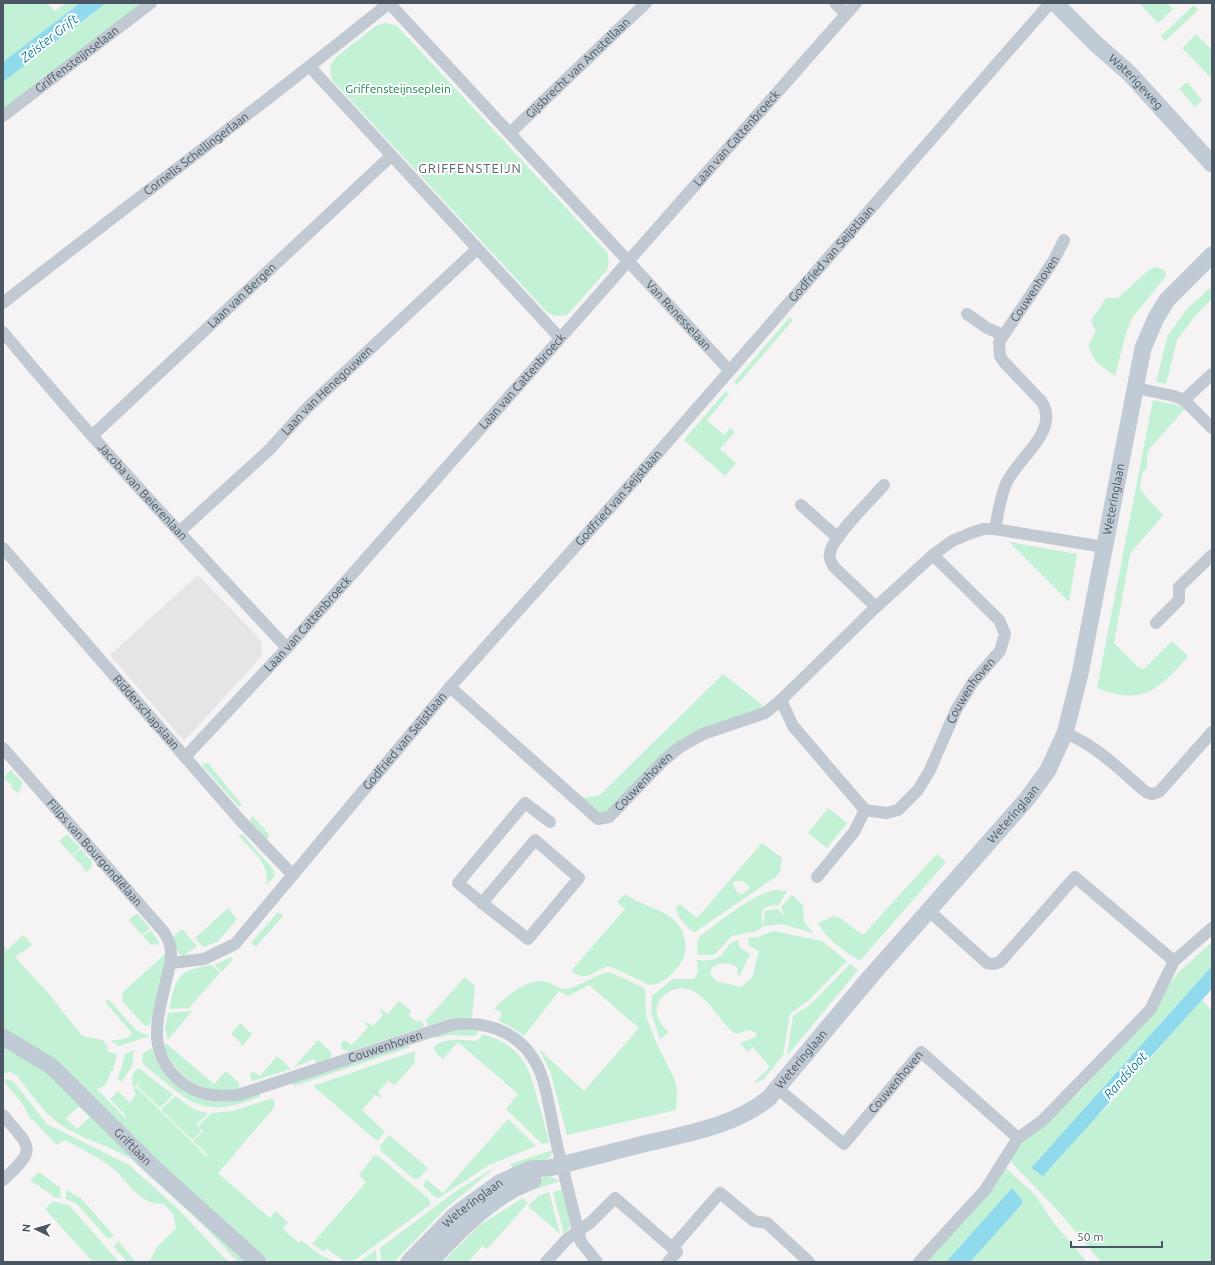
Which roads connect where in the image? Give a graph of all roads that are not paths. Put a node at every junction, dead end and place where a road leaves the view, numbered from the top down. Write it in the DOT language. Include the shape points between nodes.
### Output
graph roads {
  1 [pos="150,3"];
  2 [pos="389,3"];
  3 [pos="646,3"];
  4 [pos="835,3"];
  5 [pos="856,3"];
  6 [pos="1050,3"];
  7 [pos="1055,3"];
  8 [pos="846,14"];
  9 [pos="310,67"];
  10 [pos="3,116"];
  11 [pos="510,133"];
  12 [pos="391,156"];
  13 [pos="1212,164"];
  14 [pos="1064,240"];
  15 [pos="478,249"];
  16 [pos="1212,255"];
  17 [pos="628,262"];
  18 [pos="3,303"];
  19 [pos="967,314"];
  20 [pos="3,332"];
  21 [pos="1002,335"];
  22 [pos="559,337"];
  23 [pos="729,370"];
  24 [pos="1212,374"];
  25 [pos="1136,388"];
  26 [pos="1184,400"];
  27 [pos="1212,428"];
  28 [pos="93,435"];
  29 [pos="884,485"];
  30 [pos="801,505"];
  31 [pos="994,529"];
  32 [pos="179,532"];
  33 [pos="838,538"];
  34 [pos="1104,547"];
  35 [pos="3,548"];
  36 [pos="933,555"];
  37 [pos="1212,555"];
  38 [pos="876,607"];
  39 [pos="1156,623"];
  40 [pos="287,648"];
  41 [pos="450,687"];
  42 [pos="782,700"];
  43 [pos="1212,732"];
  44 [pos="1065,733"];
  45 [pos="3,748"];
  46 [pos="185,757"];
  47 [pos="865,810"];
  48 [pos="550,822"];
  49 [pos="293,875"];
  50 [pos="817,877"];
  51 [pos="482,903"];
  52 [pos="928,910"];
  53 [pos="1212,928"];
  54 [pos="1174,961"];
  55 [pos="171,964"];
  56 [pos="3,1038"];
  57 [pos="777,1088"];
  58 [pos="3,1115"];
  59 [pos="1018,1138"];
  60 [pos="556,1166"];
  61 [pos="3,1180"];
  62 [pos="578,1230"];
  63 [pos="672,1248"];
  64 [pos="258,1262"];
  65 [pos="408,1262"];
  66 [pos="430,1262"];
  67 [pos="546,1262"];
  68 [pos="597,1262"];
  69 [pos="668,1262"];
  70 [pos="809,1262"];
  71 [pos="919,1262"];
  1 -- 10 [label="street, Griffensteijnselaan"];
  2 -- 9 [label="street, Cornelis Schellingerlaan"];
  2 -- 11 [label="street"];
  3 -- 11 [label="street, Gijsbrecht van Amstellaan"];
  4 -- 8 [label="street"];
  5 -- 8 [label="street, Laan van Cattenbroeck"];
  6 -- 23 [label="street, Godfried van Seijstlaan"];
  7 -- 13 [label="street, Waterigeweg" via="1129,73"];
  8 -- 17 [label="street, Laan van Cattenbroeck"];
  9 -- 12 [label="street"];
  9 -- 18 [label="street, Cornelis Schellingerlaan"];
  11 -- 17 [label="street"];
  12 -- 15 [label="street"];
  12 -- 28 [label="street, Laan van Bergen"];
  14 -- 21 [label="street, Couwenhoven" via="1054,260"];
  15 -- 22 [label="street"];
  15 -- 32 [label="street, Laan van Henegouwen" via="307,408 269,450"];
  16 -- 25 [label="street, Weteringlaan" via="1168,300 1156,318 1143,348"];
  17 -- 22 [label="street, Laan van Cattenbroeck"];
  17 -- 23 [label="street, Van Renesselaan"];
  19 -- 21 [label="street, Couwenhoven"];
  20 -- 28 [label="street, Jacoba van Beierenlaan"];
  21 -- 31 [label="street, Couwenhoven" via="1000,356 1042,402 1046,408 1047,420 1042,432 1006,484"];
  22 -- 40 [label="street, Laan van Cattenbroeck"];
  23 -- 41 [label="street, Godfried van Seijstlaan"];
  24 -- 26 [label="street"];
  25 -- 26 [label="street"];
  25 -- 34 [label="street, Weteringlaan"];
  26 -- 27 [label="street"];
  28 -- 32 [label="street, Jacoba van Beierenlaan"];
  29 -- 33 [label="street"];
  30 -- 33 [label="street"];
  31 -- 34 [label="street, Couwenhoven"];
  31 -- 36 [label="street, Couwenhoven" via="982,529 952,541"];
  32 -- 40 [label="street, Jacoba van Beierenlaan"];
  33 -- 38 [label="street" via="830,552 830,560 834,567"];
  34 -- 44 [label="street, Weteringlaan" via="1080,674"];
  35 -- 46 [label="street, Ridderschapslaan"];
  36 -- 38 [label="street, Couwenhoven"];
  36 -- 47 [label="street, Couwenhoven" via="999,620 1005,634 1000,651 973,682 956,710 930,770 918,790 898,810 886,813"];
  37 -- 39 [label="street" via="1179,586 1180,600"];
  38 -- 42 [label="street, Couwenhoven"];
  40 -- 46 [label="street, Laan van Cattenbroeck"];
  41 -- 42 [label="street, Couwenhoven" via="598,819 609,817 680,747 703,734 765,712"];
  41 -- 49 [label="street, Godfried van Seijstlaan"];
  42 -- 47 [label="street" via="793,726"];
  43 -- 44 [label="street" via="1159,792 1152,794 1146,792 1081,739"];
  44 -- 52 [label="street, Weteringlaan" via="1048,770 1027,799"];
  45 -- 55 [label="street, Filips van Bourgondiëlaan" via="164,932 170,945"];
  46 -- 49 [label="street, Ridderschapslaan"];
  47 -- 50 [label="street" via="854,832"];
  48 -- 51 [label="street" via="525,803 458,883"];
  49 -- 55 [label="street, Godfried van Seijstlaan" via="235,944 204,959"];
  51 -- 51 [label="street" via="528,939 580,878 535,840"];
  52 -- 54 [label="street" via="987,963 994,964 1000,962 1075,877"];
  52 -- 57 [label="street, Weteringlaan"];
  53 -- 54 [label="street"];
  54 -- 59 [label="street" via="1150,1010 1042,1121"];
  55 -- 60 [label="street, Couwenhoven" via="159,1011 157,1039 165,1065 186,1086 215,1096 238,1095 451,1025 484,1024 503,1030 517,1040 537,1065 543,1079"];
  56 -- 64 [label="street, Griftlaan" via="51,1066 154,1168"];
  57 -- 59 [label="street, Couwenhoven" via="844,1144 921,1052"];
  57 -- 60 [label="street, Weteringlaan" via="759,1106 735,1120"];
  58 -- 61 [label="street" via="26,1144 27,1152 22,1162"];
  59 -- 71 [label="street" via="985,1190"];
  60 -- 62 [label="street, Couwenhoven"];
  60 -- 65 [label="street, Weteringlaan" via="530,1169 499,1183 455,1215"];
  60 -- 66 [label="street, Weteringlaan" via="489,1206"];
  62 -- 63 [label="street" via="591,1222 615,1198"];
  62 -- 67 [label="street"];
  62 -- 68 [label="street, Couwenhoven" via="581,1242"];
  63 -- 69 [label="street" via="677,1252"];
  63 -- 70 [label="street" via="720,1193 754,1222 767,1223"];
}
